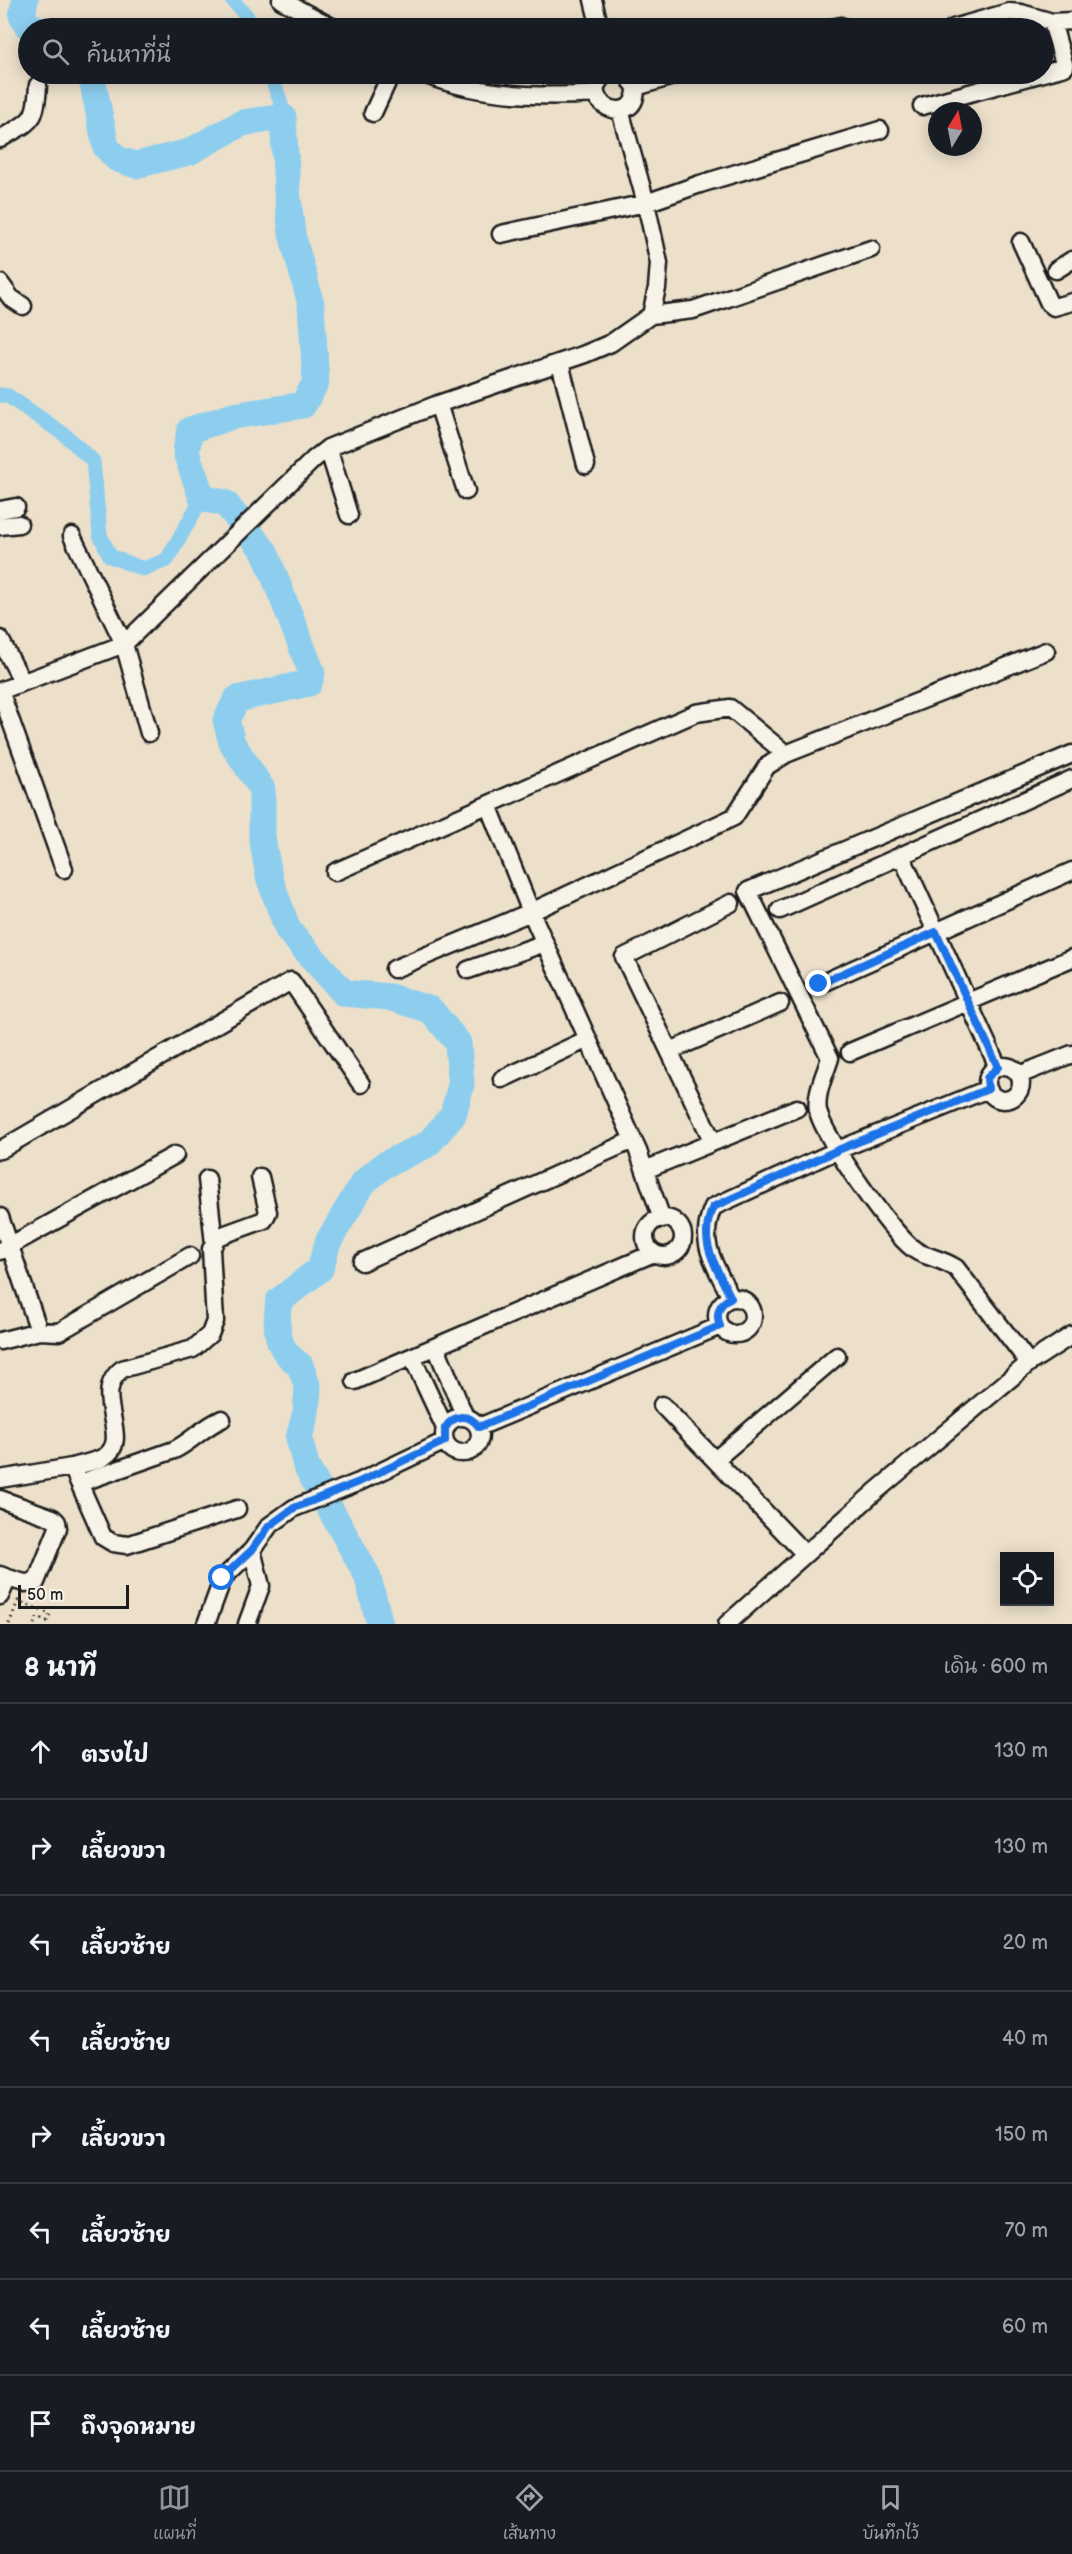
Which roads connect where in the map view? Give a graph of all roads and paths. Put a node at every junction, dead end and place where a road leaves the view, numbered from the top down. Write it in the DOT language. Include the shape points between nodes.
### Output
graph roads {
  1 [pos="281,0"];
  2 [pos="593,0"];
  3 [pos="315,18"];
  4 [pos="598,18"];
  5 [pos="988,18"];
  6 [pos="1038,18"];
  7 [pos="1072,21"];
  8 [pos="1054,22"];
  9 [pos="1054,29"];
  10 [pos="1054,70"];
  11 [pos="387,84"];
  12 [pos="453,84"];
  13 [pos="598,84"];
  14 [pos="632,84"];
  15 [pos="1003,84"];
  16 [pos="38,85"];
  17 [pos="596,94"];
  18 [pos="922,106"];
  19 [pos="620,110"];
  20 [pos="373,113"];
  21 [pos="880,130"];
  22 [pos="0,139"];
  23 [pos="646,203"];
  24 [pos="501,234"];
  25 [pos="1021,242"];
  26 [pos="871,249"];
  27 [pos="1072,260"];
  28 [pos="1056,270"];
  29 [pos="0,283"];
  30 [pos="1072,302"];
  31 [pos="23,306"];
  32 [pos="651,315"];
  33 [pos="560,363"];
  34 [pos="438,404"];
  35 [pos="328,448"];
  36 [pos="586,465"];
  37 [pos="466,490"];
  38 [pos="11,514"];
  39 [pos="349,515"];
  40 [pos="0,526"];
  41 [pos="72,536"];
  42 [pos="0,639"];
  43 [pos="124,644"];
  44 [pos="1046,651"];
  45 [pos="22,681"];
  46 [pos="0,691"];
  47 [pos="149,733"];
  48 [pos="786,754"];
  49 [pos="1072,754"];
  50 [pos="1072,779"];
  51 [pos="488,805"];
  52 [pos="901,855"];
  53 [pos="64,869"];
  54 [pos="1072,871"];
  55 [pos="335,872"];
  56 [pos="731,903"];
  57 [pos="780,910"];
  58 [pos="531,912"];
  59 [pos="936,932"];
  60 [pos="545,943"];
  61 [pos="1072,958"];
  62 [pos="394,969"];
  63 [pos="468,970"];
  64 [pos="819,984"];
  65 [pos="968,1002"];
  66 [pos="780,1003"];
  67 [pos="588,1039"];
  68 [pos="670,1051"];
  69 [pos="850,1052"];
  70 [pos="1072,1054"];
  71 [pos="998,1067"];
  72 [pos="1019,1075"];
  73 [pos="502,1079"];
  74 [pos="361,1084"];
  75 [pos="988,1089"];
  76 [pos="797,1108"];
  77 [pos="633,1140"];
  78 [pos="712,1142"];
  79 [pos="0,1150"];
  80 [pos="838,1150"];
  81 [pos="175,1155"];
  82 [pos="645,1170"];
  83 [pos="260,1177"];
  84 [pos="207,1179"];
  85 [pos="0,1217"];
  86 [pos="662,1219"];
  87 [pos="214,1244"];
  88 [pos="5,1248"];
  89 [pos="654,1253"];
  90 [pos="190,1256"];
  91 [pos="362,1262"];
  92 [pos="731,1298"];
  93 [pos="720,1326"];
  94 [pos="39,1331"];
  95 [pos="1072,1335"];
  96 [pos="0,1341"];
  97 [pos="436,1347"];
  98 [pos="837,1356"];
  99 [pos="412,1357"];
  100 [pos="1029,1363"];
  101 [pos="355,1381"];
  102 [pos="662,1405"];
  103 [pos="465,1417"];
  104 [pos="222,1419"];
  105 [pos="479,1427"];
  106 [pos="445,1434"];
  107 [pos="715,1460"];
  108 [pos="72,1467"];
  109 [pos="0,1479"];
  110 [pos="80,1483"];
  111 [pos="0,1499"];
  112 [pos="237,1509"];
  113 [pos="252,1550"];
  114 [pos="805,1554"];
  115 [pos="4,1577"];
  116 [pos="0,1596"];
  117 [pos="9,1624"];
  118 [pos="34,1624"];
  119 [pos="206,1624"];
  120 [pos="247,1624"];
  121 [pos="727,1624"];
  1 -- 3 [label="street"];
  2 -- 4 [label="street"];
  5 -- 6 [label="street" via="1009,12"];
  7 -- 8 [label="street"];
  9 -- 10 [label="street" via="1065,67"];
  11 -- 20 [label="street"];
  12 -- 17 [label="street" via="496,93"];
  13 -- 17 [label="street"];
  14 -- 19 [label="street" via="634,99"];
  15 -- 18 [label="street"];
  16 -- 22 [label="street" via="32,119"];
  17 -- 19 [label="street" via="608,108"];
  19 -- 23 [label="street"];
  21 -- 23 [label="street"];
  23 -- 24 [label="street"];
  23 -- 32 [label="street" via="659,263"];
  25 -- 30 [label="street" via="1049,303 1054,307"];
  26 -- 32 [label="street" via="693,310"];
  27 -- 28 [label="street"];
  29 -- 31 [label="street"];
  32 -- 33 [label="street" via="610,343"];
  33 -- 34 [label="street"];
  33 -- 36 [label="street"];
  34 -- 35 [label="street"];
  34 -- 37 [label="street"];
  35 -- 39 [label="street"];
  35 -- 43 [label="street"];
  38 -- 40 [label="street"];
  41 -- 43 [label="street"];
  42 -- 45 [label="street"];
  43 -- 45 [label="street"];
  43 -- 47 [label="street"];
  44 -- 48 [label="street"];
  45 -- 46 [label="street"];
  46 -- 53 [label="street"];
  48 -- 51 [label="street" via="730,708 696,713"];
  48 -- 58 [label="street" via="767,766 734,817"];
  49 -- 80 [label="street" via="748,891 830,1058 817,1096 819,1113"];
  50 -- 52 [label="street"];
  51 -- 55 [label="street"];
  51 -- 58 [label="street"];
  52 -- 57 [label="street"];
  52 -- 59 [label="street"];
  54 -- 59 [label="street"];
  56 -- 68 [label="street" via="624,957"];
  58 -- 60 [label="street"];
  58 -- 62 [label="street"];
  59 -- 64 [label="street"];
  59 -- 65 [label="street"];
  60 -- 63 [label="street"];
  60 -- 67 [label="street"];
  61 -- 65 [label="street"];
  65 -- 69 [label="street"];
  65 -- 71 [label="street"];
  66 -- 68 [label="street"];
  67 -- 73 [label="street"];
  67 -- 77 [label="street"];
  68 -- 78 [label="street"];
  70 -- 72 [label="street"];
  71 -- 72 [label="street" via="1010,1067"];
  71 -- 75 [label="street" via="987,1078"];
  72 -- 75 [label="street" via="1019,1092 1010,1100 994,1098"];
  74 -- 79 [label="street" via="291,981"];
  75 -- 80 [label="street"];
  76 -- 78 [label="street"];
  77 -- 82 [label="street"];
  77 -- 91 [label="street"];
  78 -- 82 [label="street"];
  80 -- 92 [label="street" via="713,1207 705,1233 707,1247"];
  80 -- 100 [label="street" via="861,1188 908,1243 918,1252 956,1268"];
  81 -- 88 [label="street"];
  82 -- 86 [label="street"];
  83 -- 87 [label="street" via="268,1212 264,1220 217,1237"];
  84 -- 87 [label="street"];
  85 -- 88 [label="street"];
  86 -- 89 [label="street" via="651,1224 645,1235"];
  86 -- 89 [label="street" via="674,1221 681,1231 682,1243 669,1256"];
  87 -- 108 [label="street" via="210,1259 215,1321 210,1334 193,1349 122,1369 114,1375 108,1395 115,1433 113,1446 104,1457"];
  88 -- 94 [label="street"];
  89 -- 97 [label="street"];
  90 -- 94 [label="street" via="59,1332"];
  92 -- 93 [label="street" via="718,1309"];
  92 -- 93 [label="street" via="748,1303 753,1320 741,1333 729,1333"];
  93 -- 105 [label="street"];
  94 -- 96 [label="street"];
  95 -- 100 [label="street"];
  97 -- 99 [label="street"];
  97 -- 103 [label="street"];
  98 -- 107 [label="street"];
  99 -- 101 [label="street"];
  99 -- 106 [label="street"];
  100 -- 114 [label="street"];
  102 -- 107 [label="street"];
  103 -- 105 [label="street"];
  103 -- 106 [label="street" via="453,1419"];
  104 -- 110 [label="street" via="174,1450"];
  105 -- 106 [label="street" via="478,1444 470,1451 458,1453 448,1446"];
  106 -- 113 [label="street" via="359,1482 294,1508 269,1526"];
  107 -- 114 [label="street"];
  108 -- 109 [label="street"];
  108 -- 110 [label="street"];
  110 -- 112 [label="street" via="103,1537 113,1543 127,1545 151,1539"];
  111 -- 115 [label="street" via="53,1518 58,1528 36,1582"];
  113 -- 119 [label="street" via="222,1578"];
  113 -- 120 [label="street" via="261,1586"];
  114 -- 121 [label="street"];
  115 -- 116 [label="street"];
  117 -- 118 [label="path" via="18,1601 50,1614 46,1621 37,1617"];
}
